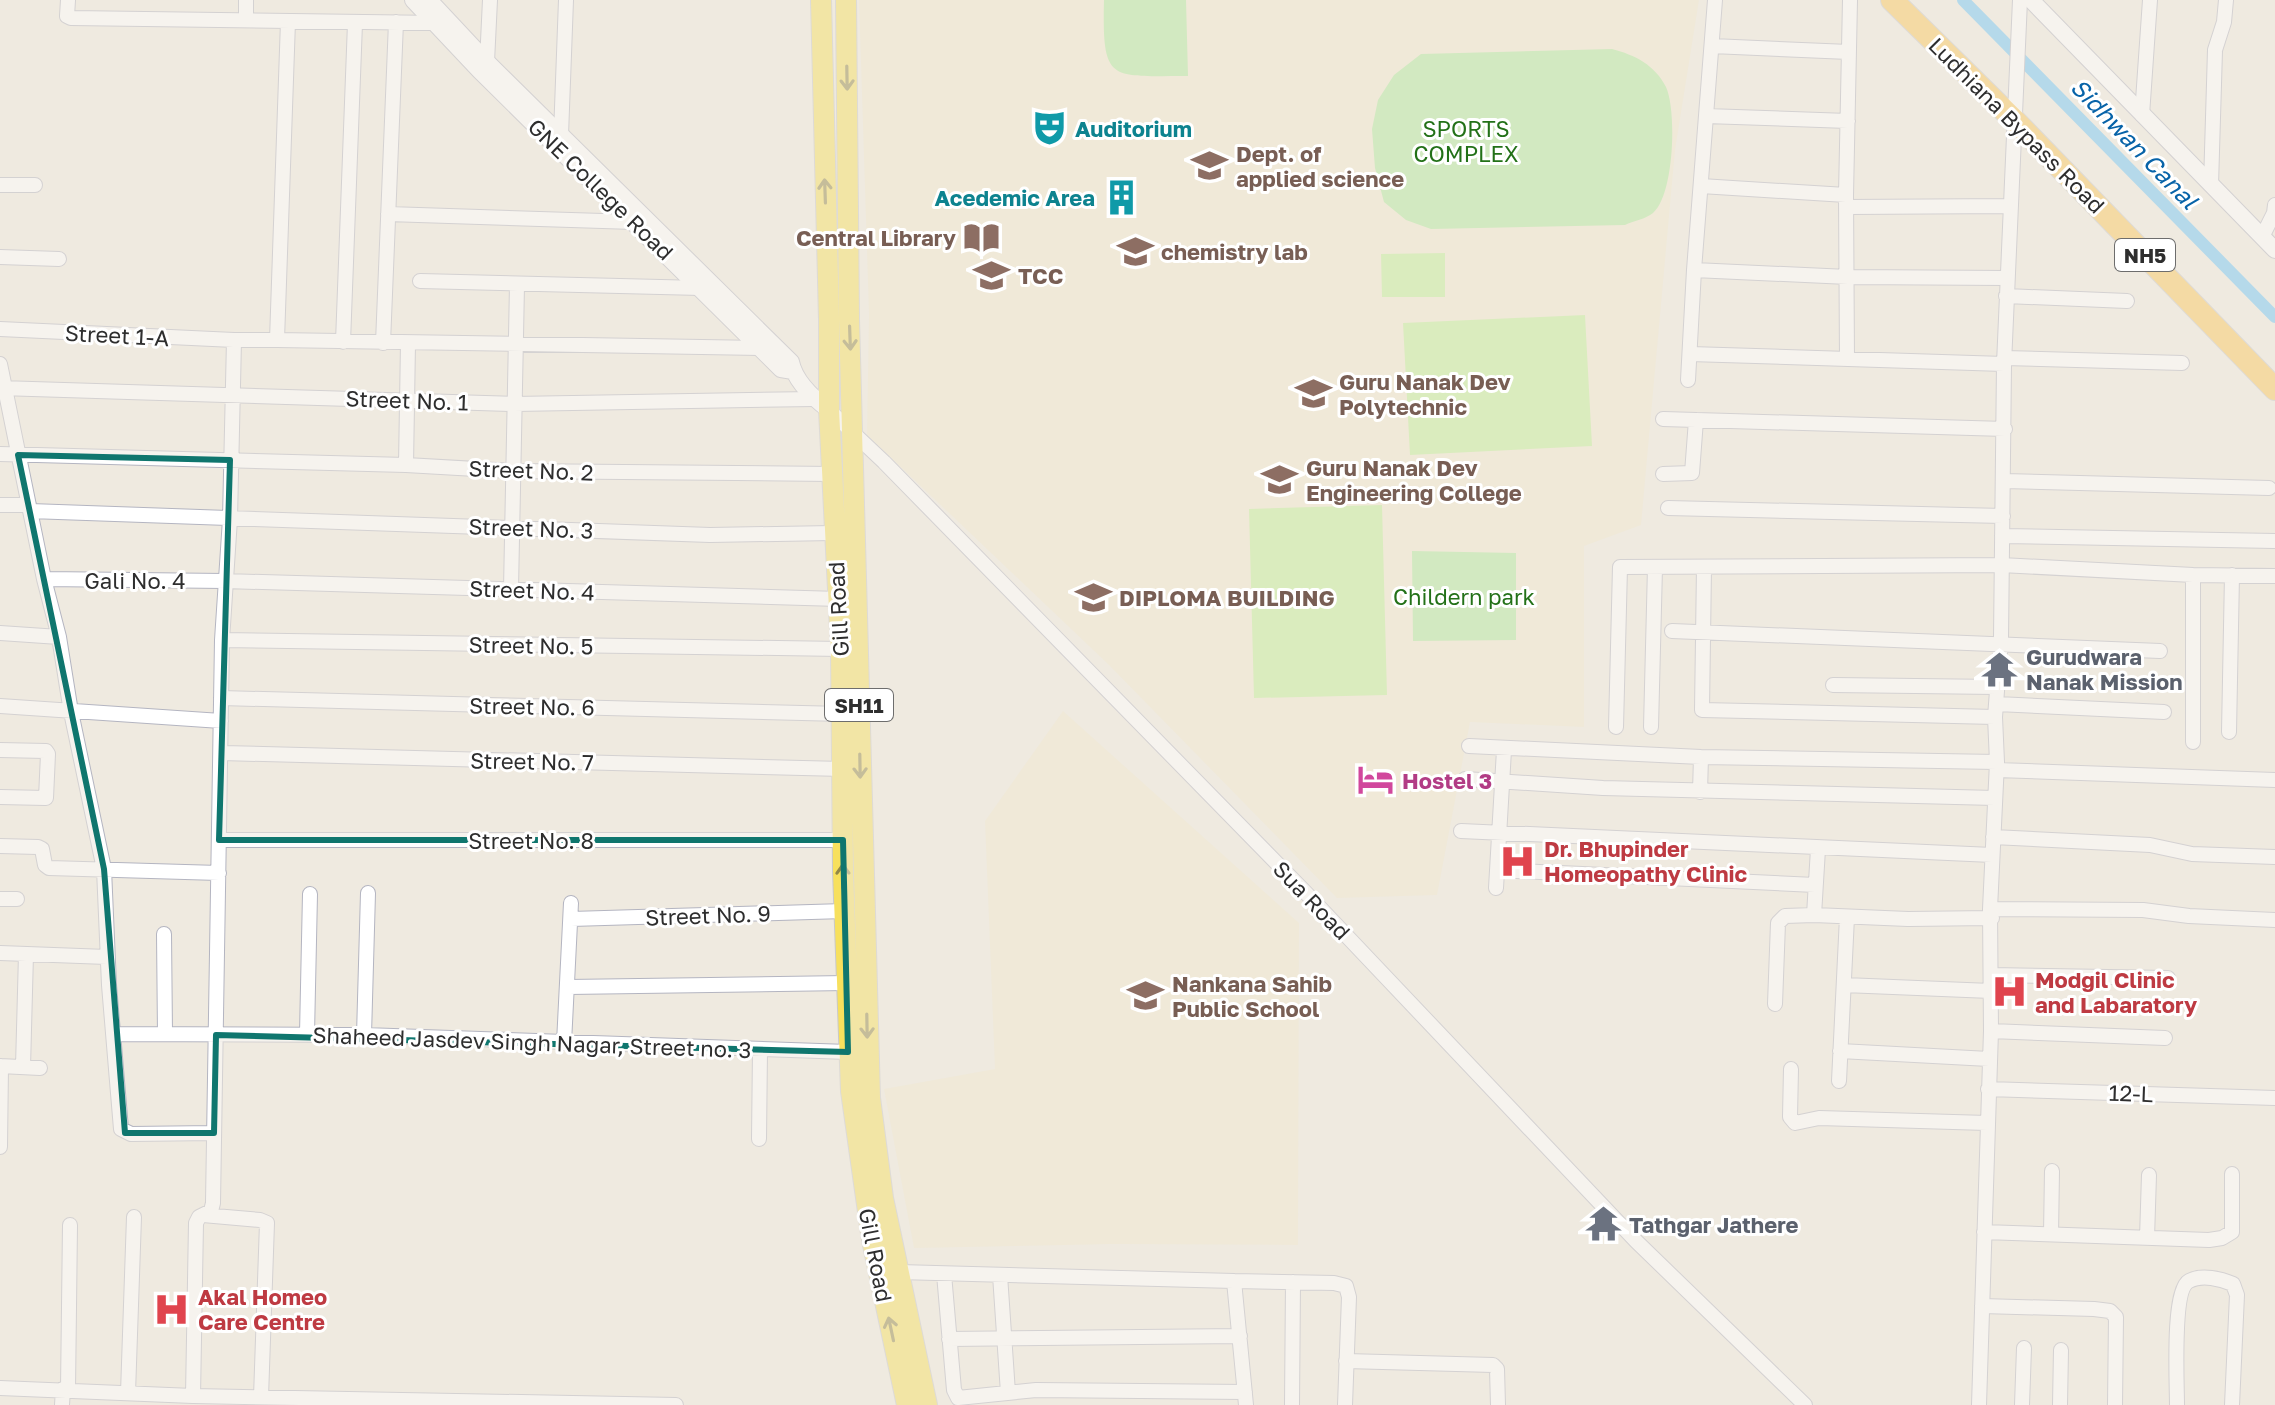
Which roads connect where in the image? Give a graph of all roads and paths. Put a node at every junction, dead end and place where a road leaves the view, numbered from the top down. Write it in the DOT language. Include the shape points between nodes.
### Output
graph roads {
  1 [pos="68,0"];
  2 [pos="246,0"];
  3 [pos="413,0"];
  4 [pos="429,0"];
  5 [pos="490,0"];
  6 [pos="566,0"];
  7 [pos="821,0"];
  8 [pos="846,0"];
  9 [pos="1715,0"];
  10 [pos="1850,0"];
  11 [pos="1892,0"];
  12 [pos="1912,0"];
  13 [pos="2150,0"];
  14 [pos="2226,0"];
  15 [pos="2024,1"];
  16 [pos="246,19"];
  17 [pos="288,21"];
  18 [pos="396,22"];
  19 [pos="355,23"];
  20 [pos="437,23"];
  21 [pos="1712,46"];
  22 [pos="1849,52"];
  23 [pos="487,62"];
  24 [pos="2016,105"];
  25 [pos="2142,115"];
  26 [pos="1706,116"];
  27 [pos="1848,121"];
  28 [pos="561,135"];
  29 [pos="0,185"];
  30 [pos="35,185"];
  31 [pos="2211,185"];
  32 [pos="1701,186"];
  33 [pos="1846,201"];
  34 [pos="2275,205"];
  35 [pos="2010,206"];
  36 [pos="388,214"];
  37 [pos="634,222"];
  38 [pos="2262,237"];
  39 [pos="2275,250"];
  40 [pos="0,257"];
  41 [pos="59,259"];
  42 [pos="1694,270"];
  43 [pos="1848,277"];
  44 [pos="2007,278"];
  45 [pos="420,281"];
  46 [pos="517,285"];
  47 [pos="701,288"];
  48 [pos="2006,296"];
  49 [pos="2127,301"];
  50 [pos="0,329"];
  51 [pos="234,340"];
  52 [pos="277,340"];
  53 [pos="343,342"];
  54 [pos="383,343"];
  55 [pos="408,343"];
  56 [pos="516,344"];
  57 [pos="761,348"];
  58 [pos="1690,354"];
  59 [pos="1847,359"];
  60 [pos="2004,361"];
  61 [pos="2182,363"];
  62 [pos="0,364"];
  63 [pos="2275,369"];
  64 [pos="793,371"];
  65 [pos="1688,380"];
  66 [pos="3,388"];
  67 [pos="2275,389"];
  68 [pos="233,395"];
  69 [pos="407,400"];
  70 [pos="514,404"];
  71 [pos="822,404"];
  72 [pos="1663,419"];
  73 [pos="1696,420"];
  74 [pos="2005,429"];
  75 [pos="852,432"];
  76 [pos="0,454"];
  77 [pos="18,455"];
  78 [pos="230,460"];
  79 [pos="406,465"];
  80 [pos="512,471"];
  81 [pos="832,474"];
  82 [pos="1663,474"];
  83 [pos="2004,481"];
  84 [pos="2269,488"];
  85 [pos="0,505"];
  86 [pos="29,508"];
  87 [pos="1668,508"];
  88 [pos="2003,516"];
  89 [pos="230,519"];
  90 [pos="511,527"];
  91 [pos="833,533"];
  92 [pos="2002,536"];
  93 [pos="2275,541"];
  94 [pos="2001,565"];
  95 [pos="1655,567"];
  96 [pos="1704,567"];
  97 [pos="2193,575"];
  98 [pos="2232,575"];
  99 [pos="2275,576"];
  100 [pos="44,579"];
  101 [pos="225,581"];
  102 [pos="511,589"];
  103 [pos="839,599"];
  104 [pos="1672,631"];
  105 [pos="1703,632"];
  106 [pos="0,633"];
  107 [pos="59,637"];
  108 [pos="222,640"];
  109 [pos="2001,643"];
  110 [pos="841,649"];
  111 [pos="2160,651"];
  112 [pos="1833,685"];
  113 [pos="1997,687"];
  114 [pos="221,698"];
  115 [pos="0,706"];
  116 [pos="1996,710"];
  117 [pos="71,712"];
  118 [pos="2164,712"];
  119 [pos="842,714"];
  120 [pos="221,721"];
  121 [pos="1616,727"];
  122 [pos="1651,727"];
  123 [pos="2229,732"];
  124 [pos="2193,742"];
  125 [pos="1469,746"];
  126 [pos="0,750"];
  127 [pos="1504,750"];
  128 [pos="222,753"];
  129 [pos="1701,757"];
  130 [pos="1997,766"];
  131 [pos="843,769"];
  132 [pos="1465,779"];
  133 [pos="2275,780"];
  134 [pos="1502,782"];
  135 [pos="1700,792"];
  136 [pos="0,797"];
  137 [pos="1995,798"];
  138 [pos="1461,831"];
  139 [pos="1499,832"];
  140 [pos="1993,837"];
  141 [pos="219,840"];
  142 [pos="843,840"];
  143 [pos="0,846"];
  144 [pos="1818,849"];
  145 [pos="1992,855"];
  146 [pos="2275,857"];
  147 [pos="104,869"];
  148 [pos="1497,870"];
  149 [pos="219,873"];
  150 [pos="1815,885"];
  151 [pos="1496,888"];
  152 [pos="368,893"];
  153 [pos="310,894"];
  154 [pos="0,899"];
  155 [pos="17,899"];
  156 [pos="571,903"];
  157 [pos="844,911"];
  158 [pos="1991,914"];
  159 [pos="1814,915"];
  160 [pos="1847,917"];
  161 [pos="571,919"];
  162 [pos="2275,920"];
  163 [pos="164,934"];
  164 [pos="0,953"];
  165 [pos="26,954"];
  166 [pos="107,957"];
  167 [pos="1991,975"];
  168 [pos="2168,978"];
  169 [pos="847,983"];
  170 [pos="1844,985"];
  171 [pos="568,987"];
  172 [pos="1991,991"];
  173 [pos="1775,1004"];
  174 [pos="1991,1031"];
  175 [pos="113,1034"];
  176 [pos="165,1034"];
  177 [pos="307,1034"];
  178 [pos="216,1035"];
  179 [pos="364,1035"];
  180 [pos="2165,1038"];
  181 [pos="564,1043"];
  182 [pos="760,1050"];
  183 [pos="1840,1051"];
  184 [pos="848,1052"];
  185 [pos="1989,1059"];
  186 [pos="1,1066"];
  187 [pos="23,1067"];
  188 [pos="40,1068"];
  189 [pos="1791,1069"];
  190 [pos="1839,1081"];
  191 [pos="1988,1089"];
  192 [pos="2275,1098"];
  193 [pos="1987,1123"];
  194 [pos="214,1133"];
  195 [pos="759,1139"];
  196 [pos="0,1147"];
  197 [pos="2052,1171"];
  198 [pos="2232,1174"];
  199 [pos="2149,1175"];
  200 [pos="203,1215"];
  201 [pos="134,1217"];
  202 [pos="70,1225"];
  203 [pos="1984,1232"];
  204 [pos="2051,1234"];
  205 [pos="2147,1238"];
  206 [pos="899,1272"];
  207 [pos="944,1274"];
  208 [pos="1000,1275"];
  209 [pos="1234,1281"];
  210 [pos="1293,1282"];
  211 [pos="1982,1306"];
  212 [pos="1240,1336"];
  213 [pos="1005,1337"];
  214 [pos="949,1339"];
  215 [pos="2024,1348"];
  216 [pos="2061,1350"];
  217 [pos="1346,1361"];
  218 [pos="0,1388"];
  219 [pos="65,1389"];
  220 [pos="128,1393"];
  221 [pos="1008,1393"];
  222 [pos="193,1396"];
  223 [pos="261,1397"];
  224 [pos="1245,1399"];
  225 [pos="403,1402"];
  226 [pos="477,1403"];
  227 [pos="62,1405"];
  228 [pos="658,1405"];
  229 [pos="676,1405"];
  230 [pos="907,1405"];
  231 [pos="927,1405"];
  232 [pos="1292,1405"];
  233 [pos="1345,1405"];
  234 [pos="1498,1405"];
  235 [pos="1805,1405"];
  236 [pos="1979,1405"];
  237 [pos="2022,1405"];
  238 [pos="2060,1405"];
  239 [pos="2115,1405"];
  240 [pos="2177,1405"];
  241 [pos="2232,1405"];
  1 -- 16 [label="street" via="71,18"];
  2 -- 16 [label="street"];
  3 -- 20 [label="street, GNE College Road"];
  4 -- 23 [label="street, GNE College Road"];
  5 -- 23 [label="street"];
  6 -- 28 [label="street"];
  71 -- 7 [label="main road, Gill Road / SH11, one-way"];
  8 -- 75 [label="main road, Gill Road / SH11, one-way"];
  9 -- 21 [label="street"];
  10 -- 22 [label="street"];
  11 -- 24 [label="highway, Ludhiana Bypass Road / NH5"];
  12 -- 24 [label="highway, Ludhiana Bypass Road / NH5"];
  13 -- 25 [label="street"];
  14 -- 31 [label="street" via="2215,54"];
  15 -- 24 [label="street"];
  15 -- 25 [label="street"];
  16 -- 17 [label="street"];
  17 -- 19 [label="street"];
  17 -- 52 [label="street"];
  18 -- 19 [label="street"];
  18 -- 20 [label="street"];
  18 -- 36 [label="street"];
  19 -- 53 [label="street"];
  20 -- 37 [label="street, GNE College Road"];
  21 -- 22 [label="street"];
  21 -- 26 [label="street"];
  22 -- 27 [label="street"];
  23 -- 28 [label="street, GNE College Road"];
  24 -- 35 [label="street"];
  24 -- 63 [label="highway, Ludhiana Bypass Road / NH5"];
  24 -- 67 [label="highway, Ludhiana Bypass Road / NH5"];
  25 -- 31 [label="street"];
  26 -- 27 [label="street"];
  26 -- 32 [label="street"];
  27 -- 33 [label="street"];
  28 -- 64 [label="street, GNE College Road" via="791,362"];
  29 -- 30 [label="street"];
  31 -- 38 [label="street"];
  32 -- 33 [label="street"];
  32 -- 42 [label="street"];
  33 -- 35 [label="street"];
  33 -- 43 [label="street"];
  34 -- 38 [label="street"];
  35 -- 44 [label="street"];
  36 -- 37 [label="street"];
  36 -- 54 [label="street"];
  37 -- 47 [label="street, GNE College Road"];
  38 -- 39 [label="street"];
  40 -- 41 [label="street"];
  42 -- 43 [label="street"];
  42 -- 58 [label="street"];
  43 -- 44 [label="street"];
  43 -- 59 [label="street"];
  44 -- 48 [label="street"];
  45 -- 46 [label="street"];
  46 -- 47 [label="street"];
  46 -- 56 [label="street"];
  47 -- 57 [label="street, GNE College Road"];
  48 -- 49 [label="street"];
  48 -- 60 [label="street"];
  50 -- 51 [label="street, Street 1-A"];
  51 -- 52 [label="street, Street 1-A"];
  51 -- 68 [label="street"];
  52 -- 53 [label="street, Street 1-A"];
  53 -- 54 [label="street, Street 1-A"];
  54 -- 55 [label="street, Street 1-A"];
  55 -- 56 [label="street, Street 1-A"];
  55 -- 69 [label="street"];
  56 -- 57 [label="street, Street 1-A"];
  56 -- 70 [label="street"];
  57 -- 64 [label="street, GNE College Road" via="781,369"];
  58 -- 59 [label="street"];
  58 -- 65 [label="street"];
  59 -- 60 [label="street"];
  60 -- 61 [label="street"];
  60 -- 74 [label="street"];
  62 -- 66 [label="street"];
  64 -- 71 [label="street, GNE College Road"];
  66 -- 68 [label="street, Street No. 1"];
  66 -- 77 [label="street"];
  68 -- 69 [label="street, Street No. 1"];
  68 -- 78 [label="street"];
  69 -- 70 [label="street, Street No. 1"];
  69 -- 79 [label="street"];
  70 -- 71 [label="street, Street No. 1"];
  70 -- 80 [label="street"];
  71 -- 75 [label="street, Sua Road"];
  71 -- 81 [label="main road, Gill Road / SH11"];
  72 -- 73 [label="street"];
  73 -- 74 [label="street"];
  73 -- 82 [label="street" via="1692,473"];
  74 -- 83 [label="street"];
  75 -- 206 [label="main road, Gill Road / SH11, one-way" via="869,1085 883,1198"];
  75 -- 235 [label="street, Sua Road" via="1306,893 1636,1241"];
  76 -- 77 [label="street, Street No. 2"];
  77 -- 78 [label="street, Street No. 2"];
  77 -- 86 [label="street"];
  78 -- 79 [label="street, Street No. 2"];
  78 -- 89 [label="street"];
  79 -- 80 [label="street, Street No. 2"];
  80 -- 81 [label="street, Street No. 2"];
  80 -- 90 [label="street"];
  81 -- 91 [label="main road, Gill Road / SH11"];
  83 -- 84 [label="street"];
  83 -- 88 [label="street"];
  85 -- 86 [label="street, Street No. 3"];
  86 -- 89 [label="street, Street No. 3"];
  86 -- 100 [label="street"];
  87 -- 88 [label="street"];
  88 -- 92 [label="street"];
  89 -- 90 [label="street, Street No. 3"];
  89 -- 101 [label="street"];
  90 -- 91 [label="street, Street No. 3" via="710,535"];
  90 -- 102 [label="street"];
  91 -- 103 [label="main road, Gill Road / SH11"];
  92 -- 93 [label="street"];
  92 -- 94 [label="street"];
  94 -- 96 [label="street"];
  94 -- 97 [label="street"];
  94 -- 109 [label="street"];
  95 -- 96 [label="street"];
  95 -- 121 [label="street" via="1620,567"];
  95 -- 122 [label="street"];
  96 -- 105 [label="street"];
  97 -- 98 [label="street"];
  97 -- 124 [label="street"];
  98 -- 99 [label="street"];
  98 -- 123 [label="street"];
  100 -- 101 [label="street, Gali No. 4"];
  100 -- 107 [label="street"];
  101 -- 102 [label="street, Street No. 4"];
  101 -- 108 [label="street"];
  102 -- 103 [label="street, Street No. 4"];
  103 -- 110 [label="main road, Gill Road / SH11"];
  104 -- 105 [label="street"];
  105 -- 109 [label="street"];
  105 -- 116 [label="street" via="1702,710"];
  106 -- 107 [label="street"];
  107 -- 117 [label="street"];
  108 -- 110 [label="street, Street No. 5"];
  108 -- 114 [label="street"];
  109 -- 111 [label="street"];
  109 -- 113 [label="street"];
  110 -- 119 [label="main road, Gill Road / SH11"];
  112 -- 113 [label="street"];
  113 -- 116 [label="street"];
  114 -- 119 [label="street, Street No. 6"];
  114 -- 120 [label="street"];
  115 -- 117 [label="street"];
  116 -- 118 [label="street"];
  116 -- 130 [label="street"];
  117 -- 120 [label="street"];
  117 -- 147 [label="street"];
  119 -- 131 [label="main road, Gill Road / SH11"];
  120 -- 128 [label="street"];
  125 -- 127 [label="street"];
  126 -- 136 [label="street" via="48,754 46,798"];
  127 -- 129 [label="street"];
  127 -- 134 [label="street"];
  128 -- 131 [label="street, Street No. 7"];
  128 -- 141 [label="street"];
  129 -- 130 [label="street"];
  129 -- 135 [label="street"];
  130 -- 133 [label="street"];
  130 -- 137 [label="street"];
  131 -- 142 [label="main road, Gill Road / SH11"];
  132 -- 134 [label="street"];
  134 -- 135 [label="street"];
  134 -- 139 [label="street"];
  135 -- 137 [label="street"];
  137 -- 140 [label="street"];
  138 -- 139 [label="street"];
  139 -- 144 [label="street"];
  139 -- 148 [label="street"];
  140 -- 145 [label="street"];
  140 -- 146 [label="street"];
  141 -- 142 [label="street, Street No. 8"];
  141 -- 149 [label="street"];
  157 -- 142 [label="main road, Gill Road / SH11, one-way"];
  143 -- 147 [label="street" via="38,847 49,868"];
  144 -- 145 [label="street"];
  144 -- 150 [label="street"];
  145 -- 158 [label="street"];
  147 -- 149 [label="street"];
  147 -- 166 [label="street"];
  148 -- 150 [label="street"];
  148 -- 151 [label="street"];
  149 -- 178 [label="street"];
  150 -- 159 [label="street"];
  152 -- 179 [label="street"];
  153 -- 177 [label="street"];
  154 -- 155 [label="street"];
  156 -- 161 [label="street"];
  157 -- 161 [label="street, Street No. 9"];
  157 -- 169 [label="main road, Gill Road / SH11"];
  158 -- 160 [label="street"];
  158 -- 162 [label="street" via="2143,910"];
  158 -- 167 [label="street"];
  159 -- 160 [label="street"];
  159 -- 173 [label="street" via="1785,916 1778,923"];
  160 -- 170 [label="street"];
  161 -- 171 [label="street"];
  163 -- 176 [label="street"];
  164 -- 165 [label="street"];
  165 -- 166 [label="street"];
  165 -- 187 [label="street"];
  166 -- 175 [label="street"];
  167 -- 168 [label="street"];
  167 -- 172 [label="street"];
  169 -- 171 [label="street"];
  169 -- 184 [label="main road, Gill Road / SH11"];
  170 -- 172 [label="street"];
  170 -- 183 [label="street"];
  171 -- 181 [label="street"];
  172 -- 174 [label="street"];
  174 -- 180 [label="street"];
  174 -- 185 [label="street"];
  175 -- 176 [label="street, Shaheed Jasdev Singh Nagar, Street no. 3"];
  175 -- 194 [label="street" via="121,1129 131,1134"];
  176 -- 178 [label="street, Shaheed Jasdev Singh Nagar, Street no. 3"];
  177 -- 178 [label="street, Shaheed Jasdev Singh Nagar, Street no. 3"];
  177 -- 179 [label="street, Shaheed Jasdev Singh Nagar, Street no. 3"];
  178 -- 194 [label="street"];
  179 -- 181 [label="street, Shaheed Jasdev Singh Nagar, Street no. 3"];
  181 -- 182 [label="street, Shaheed Jasdev Singh Nagar, Street no. 3"];
  182 -- 184 [label="street, Shaheed Jasdev Singh Nagar, Street no. 3"];
  182 -- 195 [label="street"];
  183 -- 185 [label="street"];
  183 -- 190 [label="street"];
  230 -- 184 [label="main road, Gill Road / SH11, one-way" via="872,1240"];
  185 -- 191 [label="street"];
  186 -- 187 [label="street"];
  186 -- 196 [label="street"];
  187 -- 188 [label="street"];
  189 -- 193 [label="street" via="1790,1117 1795,1123 1819,1118"];
  191 -- 192 [label="street, 12-L"];
  191 -- 193 [label="street"];
  193 -- 203 [label="street"];
  194 -- 200 [label="street" via="213,1207"];
  197 -- 204 [label="street"];
  198 -- 205 [label="street" via="2232,1232 2209,1240"];
  199 -- 205 [label="street"];
  200 -- 222 [label="street" via="196,1223"];
  200 -- 223 [label="street" via="267,1223"];
  201 -- 220 [label="street"];
  202 -- 219 [label="street"];
  203 -- 204 [label="street"];
  203 -- 211 [label="street"];
  204 -- 205 [label="street"];
  206 -- 207 [label="street"];
  206 -- 231 [label="main road, Gill Road / SH11"];
  207 -- 208 [label="street"];
  207 -- 214 [label="street"];
  208 -- 209 [label="street"];
  208 -- 213 [label="street"];
  209 -- 210 [label="street"];
  209 -- 212 [label="street"];
  210 -- 217 [label="street" via="1346,1286"];
  210 -- 232 [label="street"];
  211 -- 236 [label="street"];
  211 -- 239 [label="street" via="2110,1311 2117,1332"];
  212 -- 213 [label="street"];
  212 -- 224 [label="street"];
  213 -- 214 [label="street"];
  213 -- 221 [label="street"];
  214 -- 221 [label="street" via="958,1398"];
  215 -- 237 [label="street"];
  216 -- 238 [label="street"];
  217 -- 233 [label="street"];
  217 -- 234 [label="street" via="1493,1365"];
  218 -- 219 [label="street"];
  219 -- 220 [label="street"];
  219 -- 227 [label="street"];
  220 -- 222 [label="street"];
  221 -- 224 [label="street" via="1049,1389"];
  222 -- 223 [label="street"];
  223 -- 225 [label="street"];
  225 -- 226 [label="street"];
  226 -- 228 [label="street"];
  228 -- 229 [label="street"];
  240 -- 241 [label="street" via="2181,1291 2188,1281 2201,1278 2233,1284 2237,1295"];
}
